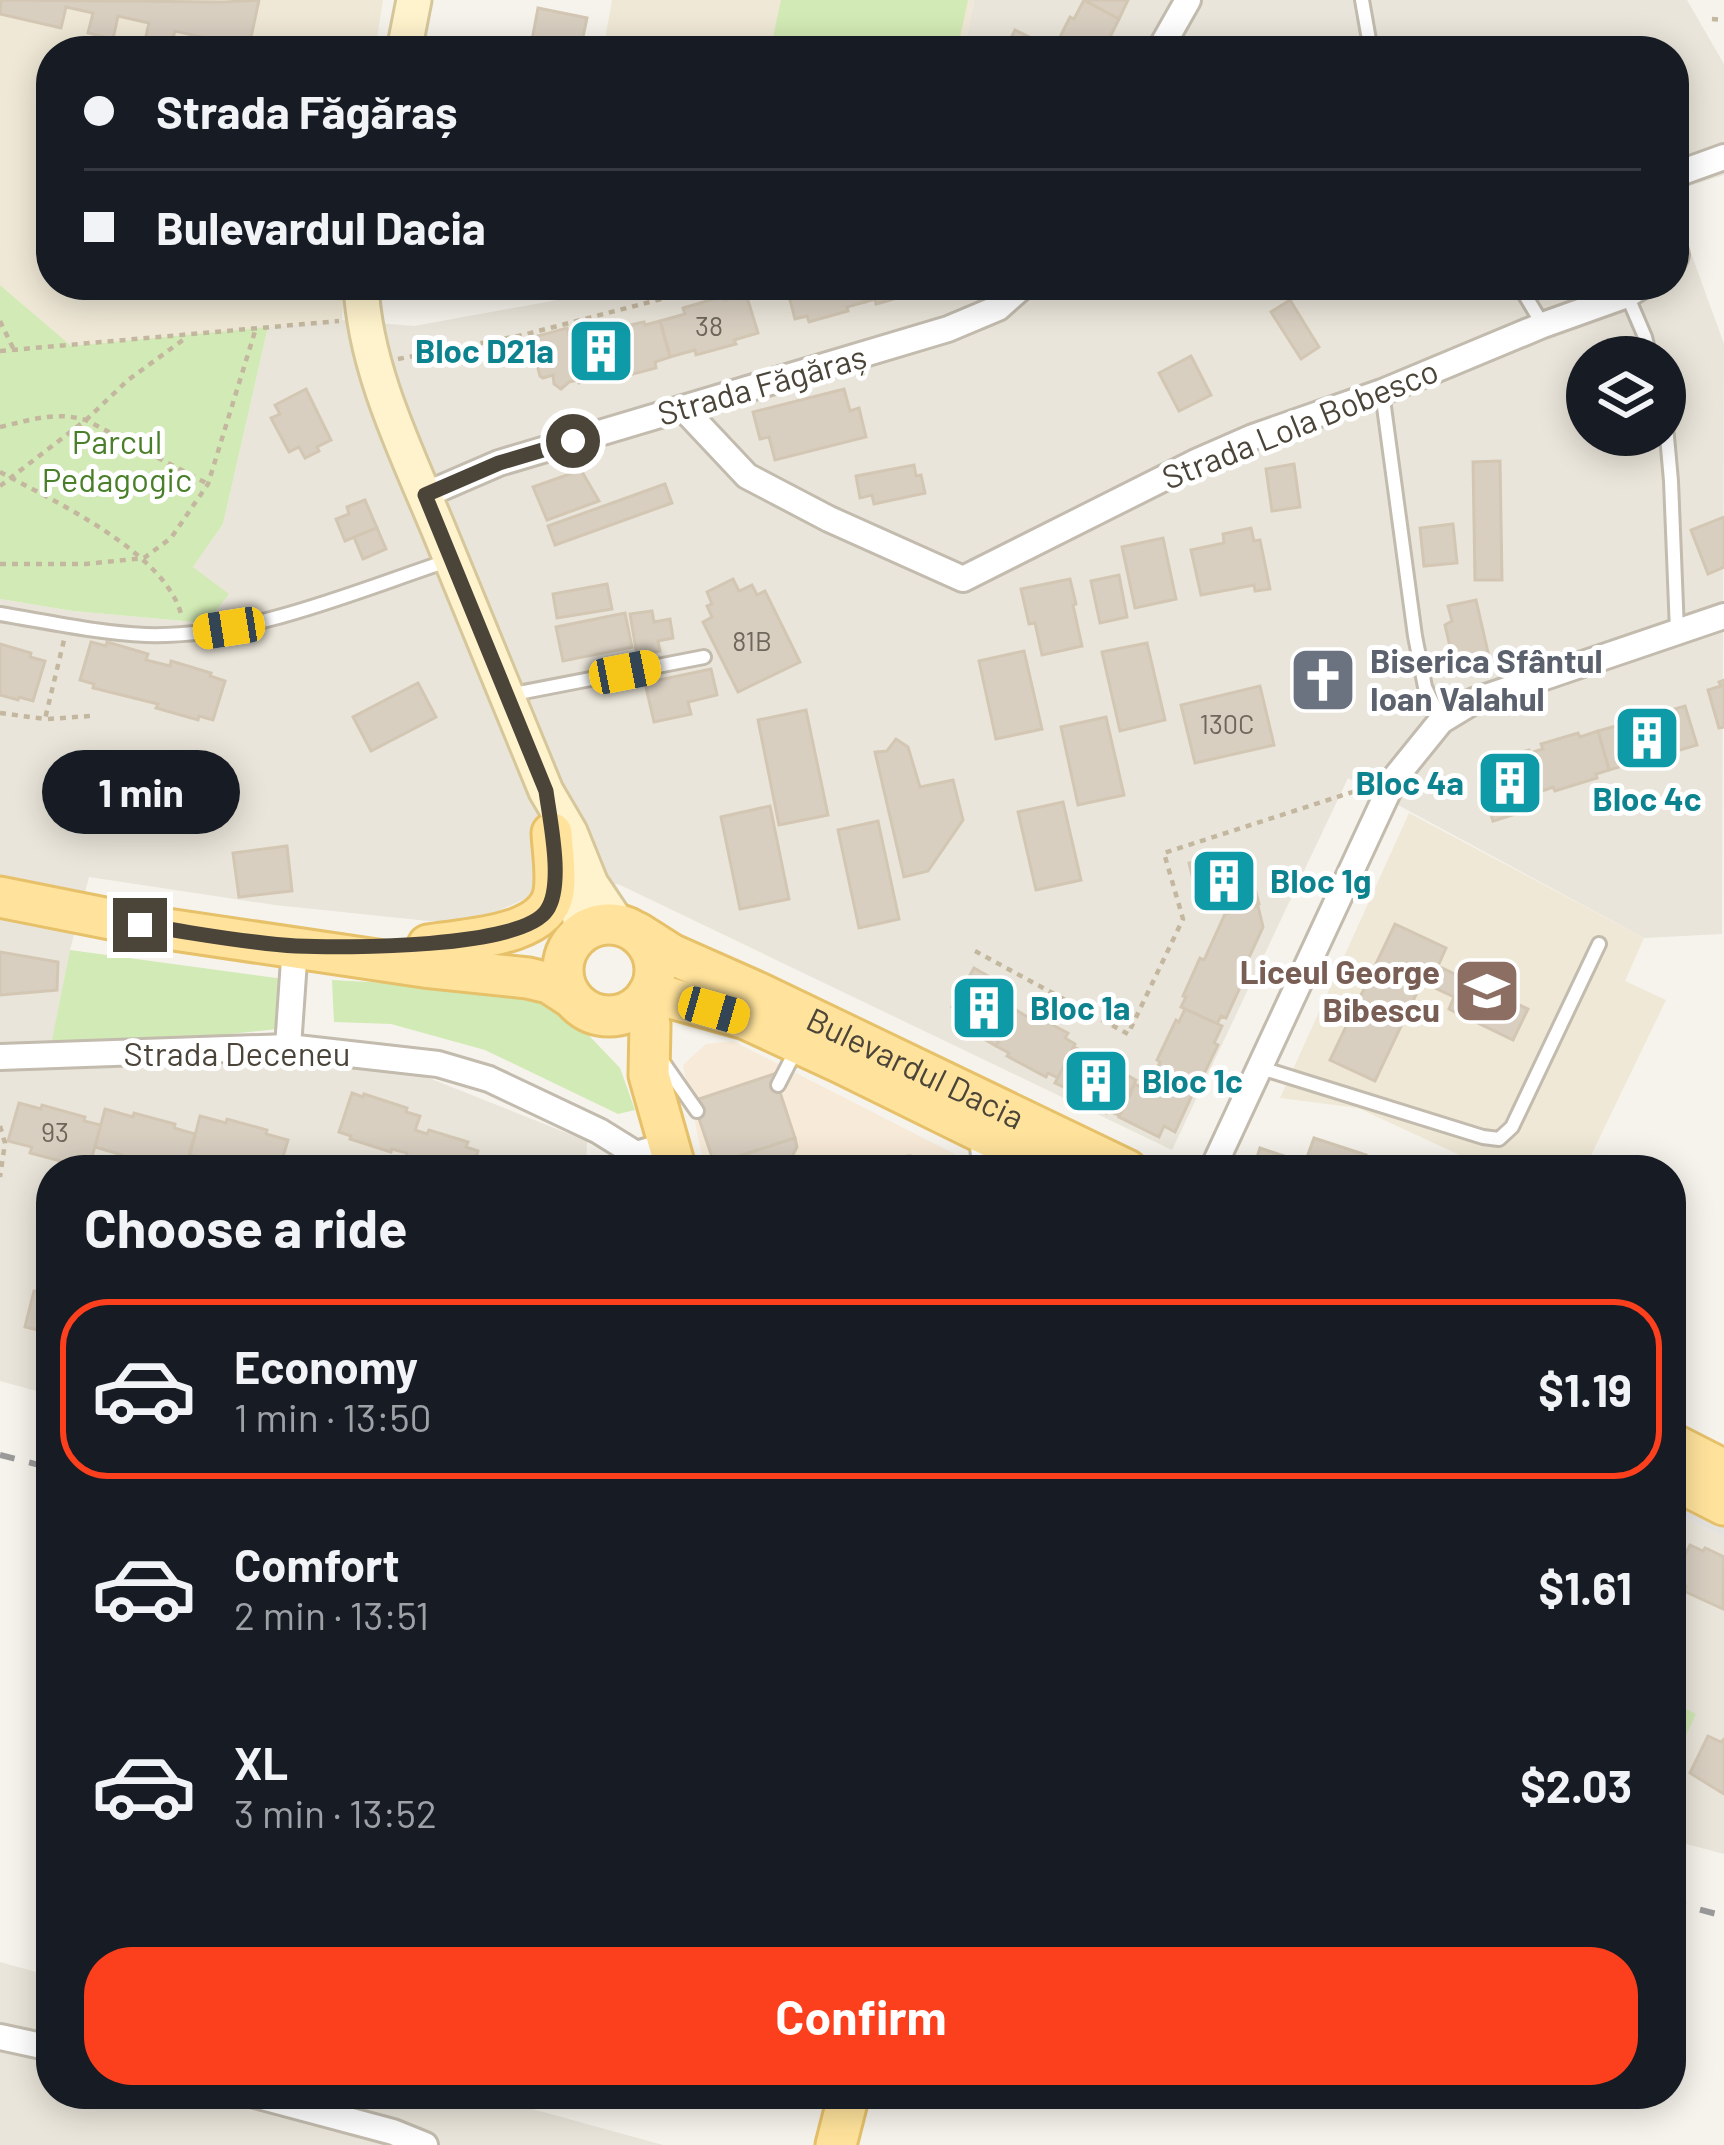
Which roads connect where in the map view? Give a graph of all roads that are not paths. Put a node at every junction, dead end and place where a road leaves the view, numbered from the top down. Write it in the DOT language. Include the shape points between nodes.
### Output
graph roads {
  1 [pos="414,0"];
  2 [pos="1188,0"];
  3 [pos="1362,0"];
  4 [pos="407,36"];
  5 [pos="1168,36"];
  6 [pos="1368,36"];
  7 [pos="1724,157"];
  8 [pos="1689,170"];
  9 [pos="1007,300"];
  10 [pos="1528,300"];
  11 [pos="1609,300"];
  12 [pos="1637,300"];
  13 [pos="362,301"];
  14 [pos="1544,325"];
  15 [pos="1645,336"];
  16 [pos="1382,392"];
  17 [pos="683,408"];
  18 [pos="1669,456"];
  19 [pos="425,495"];
  20 [pos="451,560"];
  21 [pos="0,614"];
  22 [pos="1724,616"];
  23 [pos="1677,631"];
  24 [pos="704,657"];
  25 [pos="507,695"];
  26 [pos="1442,722"];
  27 [pos="546,791"];
  28 [pos="552,833"];
  29 [pos="0,897"];
  30 [pos="602,933"];
  31 [pos="1599,944"];
  32 [pos="428,945"];
  33 [pos="295,946"];
  34 [pos="648,994"];
  35 [pos="580,1004"];
  36 [pos="799,1044"];
  37 [pos="288,1047"];
  38 [pos="0,1058"];
  39 [pos="649,1059"];
  40 [pos="1259,1068"];
  41 [pos="778,1085"];
  42 [pos="697,1111"];
  43 [pos="983,1151"];
  44 [pos="645,1155"];
  45 [pos="671,1155"];
  46 [pos="1096,1155"];
  47 [pos="1219,1155"];
  48 [pos="1686,1451"];
  49 [pos="1724,1470"];
  50 [pos="1686,1486"];
  51 [pos="1724,1505"];
  52 [pos="0,2037"];
  53 [pos="36,2045"];
  54 [pos="307,2109"];
  55 [pos="845,2109"];
  56 [pos="425,2145"];
  57 [pos="836,2145"];
  1 -- 4 [label="main road"];
  2 -- 5 [label="street"];
  3 -- 6 [label="lane"];
  7 -- 8 [label="street"];
  9 -- 17 [label="street, Strada Făgăraș" via="948,329"];
  10 -- 14 [label="lane"];
  11 -- 14 [label="street, Strada Lola Bobesco"];
  12 -- 15 [label="lane"];
  13 -- 19 [label="main road" via="375,363"];
  14 -- 16 [label="street, Strada Lola Bobesco"];
  16 -- 17 [label="street, Strada Lola Bobesco" via="1198,460 963,579 747,476"];
  16 -- 26 [label="lane" via="1415,636"];
  17 -- 19 [label="street, Strada Făgăraș" via="499,463"];
  18 -- 23 [label="lane"];
  19 -- 20 [label="main road"];
  20 -- 21 [label="lane" via="298,610 194,633 145,635"];
  20 -- 25 [label="main road"];
  22 -- 23 [label="street"];
  23 -- 26 [label="street" via="1474,701"];
  24 -- 25 [label="lane"];
  25 -- 27 [label="main road"];
  26 -- 40 [label="street" via="1394,778"];
  27 -- 28 [label="main road"];
  27 -- 30 [label="main road" via="592,884"];
  28 -- 30 [label="main road"];
  28 -- 32 [label="main road" via="554,894 545,914 525,927"];
  29 -- 33 [label="main road"];
  30 -- 32 [label="main road" via="527,952"];
  30 -- 34 [label="main road" via="653,954"];
  30 -- 35 [label="main road" via="565,956 565,985"];
  30 -- 46 [label="main road, Bulevardul Dacia" via="760,993"];
  31 -- 40 [label="lane" via="1512,1127 1499,1139"];
  32 -- 33 [label="main road"];
  33 -- 35 [label="main road" via="528,978"];
  33 -- 37 [label="street"];
  34 -- 35 [label="main road" via="626,1013 600,1015"];
  34 -- 36 [label="main road, Bulevardul Dacia" via="746,1019"];
  34 -- 39 [label="main road"];
  35 -- 39 [label="main road"];
  36 -- 41 [label="lane"];
  36 -- 43 [label="main road, Bulevardul Dacia"];
  37 -- 38 [label="street, Strada Deceneu"];
  37 -- 44 [label="street, Strada Deceneu" via="438,1064 489,1078"];
  39 -- 42 [label="lane"];
  39 -- 45 [label="main road"];
  40 -- 47 [label="street"];
  48 -- 49 [label="main road"];
  50 -- 51 [label="main road"];
  52 -- 53 [label="street"];
  54 -- 56 [label="street"];
  55 -- 57 [label="main road"];
}
